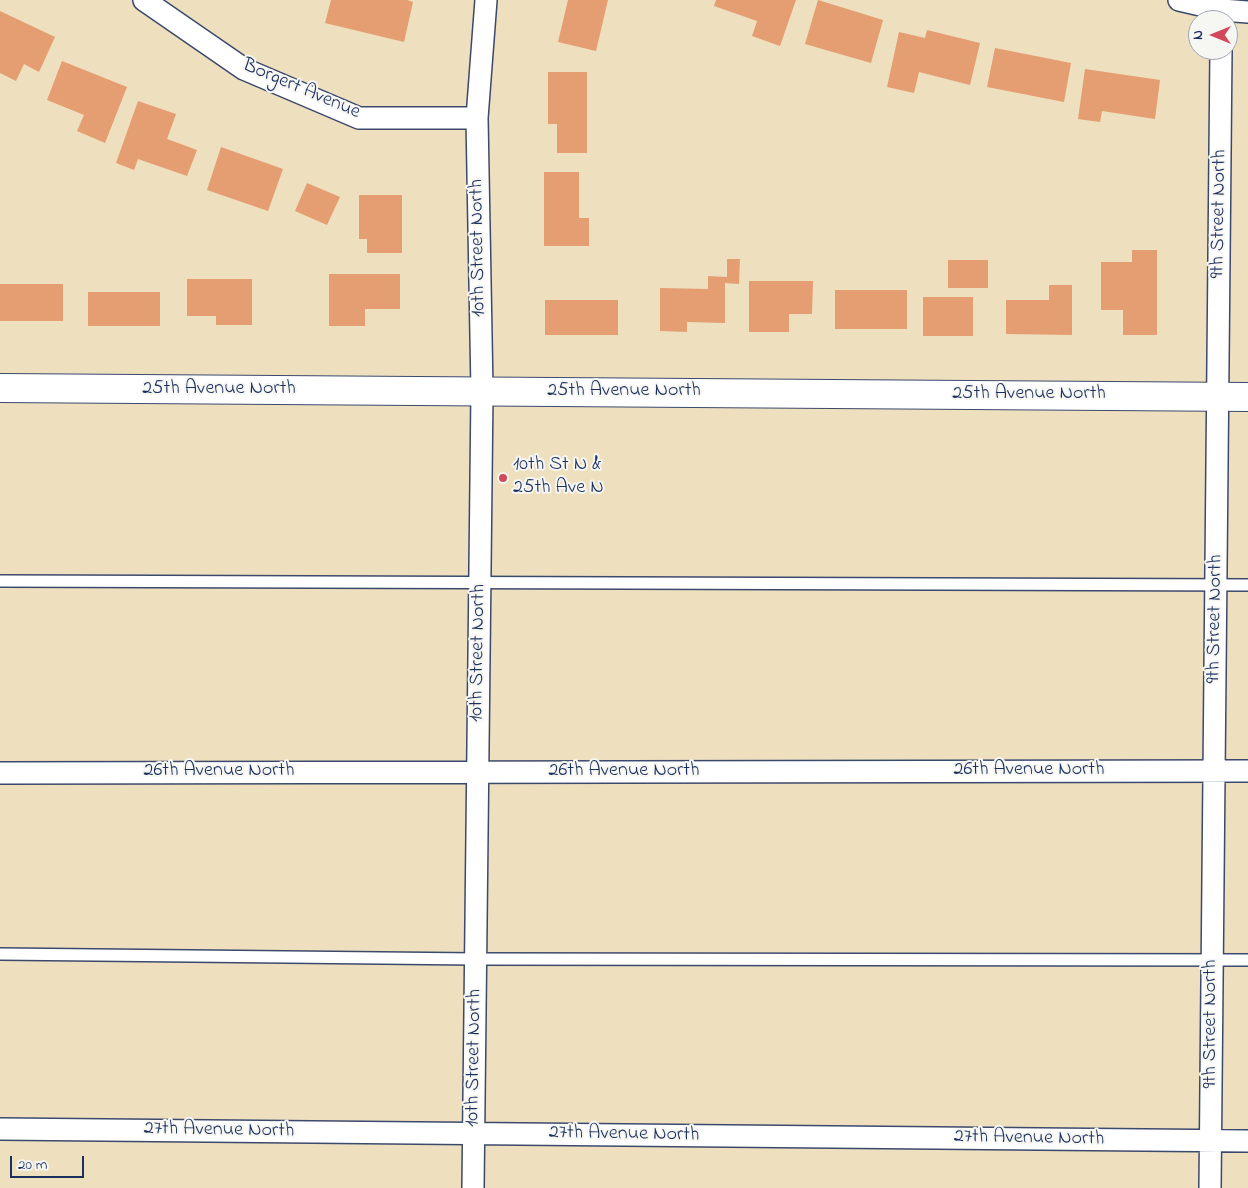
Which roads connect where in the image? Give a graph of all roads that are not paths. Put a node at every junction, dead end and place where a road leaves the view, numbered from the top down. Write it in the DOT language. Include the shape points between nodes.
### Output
graph roads {
  1 [pos="144,0"];
  2 [pos="486,0"];
  3 [pos="1179,0"];
  4 [pos="1208,10"];
  5 [pos="1221,60"];
  6 [pos="477,118"];
  7 [pos="0,388"];
  8 [pos="482,391"];
  9 [pos="1218,396"];
  10 [pos="1248,397"];
  11 [pos="0,581"];
  12 [pos="480,583"];
  13 [pos="1216,585"];
  14 [pos="1248,585"];
  15 [pos="1214,771"];
  16 [pos="1248,771"];
  17 [pos="0,772"];
  18 [pos="478,772"];
  19 [pos="0,954"];
  20 [pos="476,959"];
  21 [pos="1212,960"];
  22 [pos="1248,960"];
  23 [pos="0,1129"];
  24 [pos="474,1134"];
  25 [pos="1211,1140"];
  26 [pos="1248,1141"];
  27 [pos="473,1188"];
  28 [pos="1210,1188"];
  1 -- 6 [label="street, Borgert Avenue" via="244,69 359,118"];
  2 -- 6 [label="street, 10th Street North"];
  3 -- 4 [label="street"];
  5 -- 9 [label="street, 9th Street North"];
  6 -- 8 [label="street, 10th Street North"];
  7 -- 8 [label="street, 25th Avenue North"];
  8 -- 9 [label="street, 25th Avenue North"];
  8 -- 12 [label="street, 10th Street North"];
  9 -- 10 [label="street, 25th Avenue North"];
  9 -- 13 [label="street, 9th Street North"];
  11 -- 12 [label="lane"];
  12 -- 13 [label="lane"];
  12 -- 18 [label="street, 10th Street North"];
  13 -- 14 [label="lane"];
  13 -- 15 [label="street, 9th Street North"];
  15 -- 16 [label="street, 26th Avenue North"];
  15 -- 18 [label="street, 26th Avenue North"];
  15 -- 21 [label="street, 9th Street North"];
  17 -- 18 [label="street, 26th Avenue North"];
  18 -- 20 [label="street, 10th Street North"];
  19 -- 20 [label="lane"];
  20 -- 21 [label="lane"];
  20 -- 24 [label="street, 10th Street North"];
  21 -- 22 [label="lane"];
  21 -- 25 [label="street, 9th Street North"];
  23 -- 24 [label="street, 27th Avenue North"];
  24 -- 25 [label="street, 27th Avenue North"];
  24 -- 27 [label="street, 10th Street North"];
  25 -- 26 [label="street, 27th Avenue North"];
  25 -- 28 [label="street, 9th Street North"];
}
